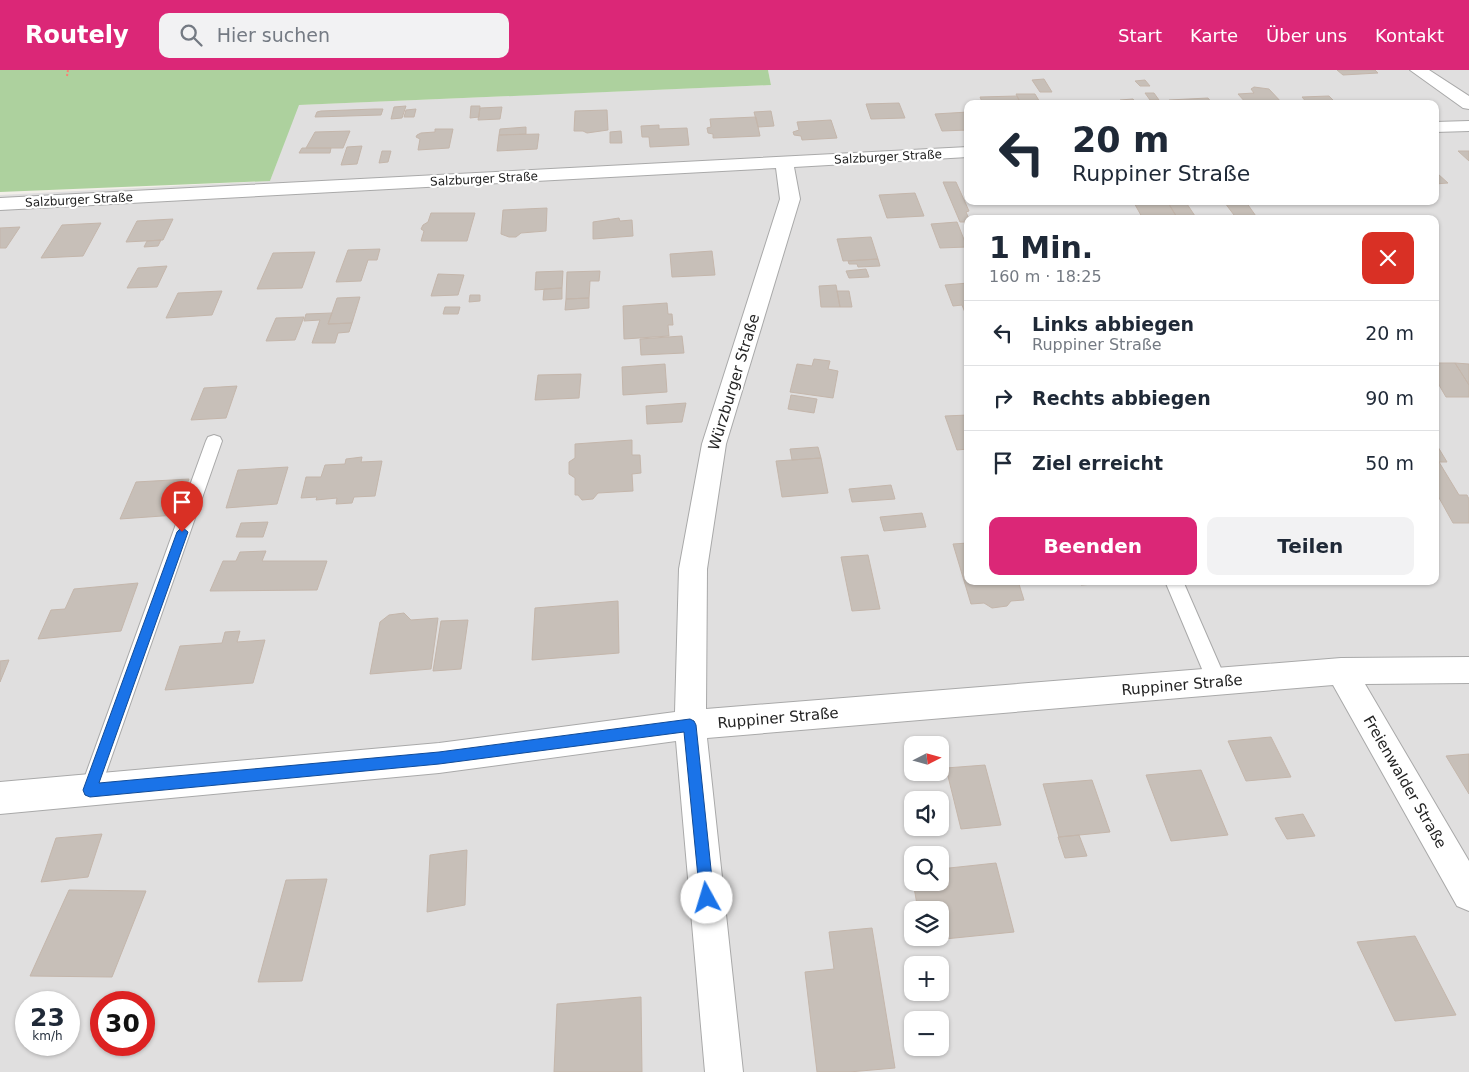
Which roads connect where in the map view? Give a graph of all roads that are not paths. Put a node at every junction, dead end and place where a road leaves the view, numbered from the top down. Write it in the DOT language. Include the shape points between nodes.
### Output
graph roads {
  1 [pos="1418,70"];
  2 [pos="1469,104"];
  3 [pos="1469,126"];
  4 [pos="1439,127"];
  5 [pos="964,152"];
  6 [pos="784,162"];
  7 [pos="0,204"];
  8 [pos="214,441"];
  9 [pos="1176,585"];
  10 [pos="1469,670"];
  11 [pos="1341,671"];
  12 [pos="1217,682"];
  13 [pos="690,725"];
  14 [pos="90,790"];
  15 [pos="0,798"];
  16 [pos="1469,894"];
  17 [pos="724,1072"];
  1 -- 2 [label="street"];
  3 -- 4 [label="street"];
  5 -- 6 [label="street, Salzburger Straße"];
  6 -- 7 [label="street, Salzburger Straße"];
  6 -- 13 [label="street, Würzburger Straße" via="790,199 712,453 694,569"];
  8 -- 14 [label="lane"];
  9 -- 12 [label="lane"];
  10 -- 11 [label="street, Ruppiner Straße"];
  11 -- 12 [label="street, Ruppiner Straße"];
  11 -- 16 [label="street, Freienwalder Straße"];
  12 -- 13 [label="street, Ruppiner Straße"];
  13 -- 14 [label="street, Ruppiner Straße" via="439,758"];
  13 -- 17 [label="street, Würzburger Straße"];
  14 -- 15 [label="street, Ruppiner Straße"];
}
